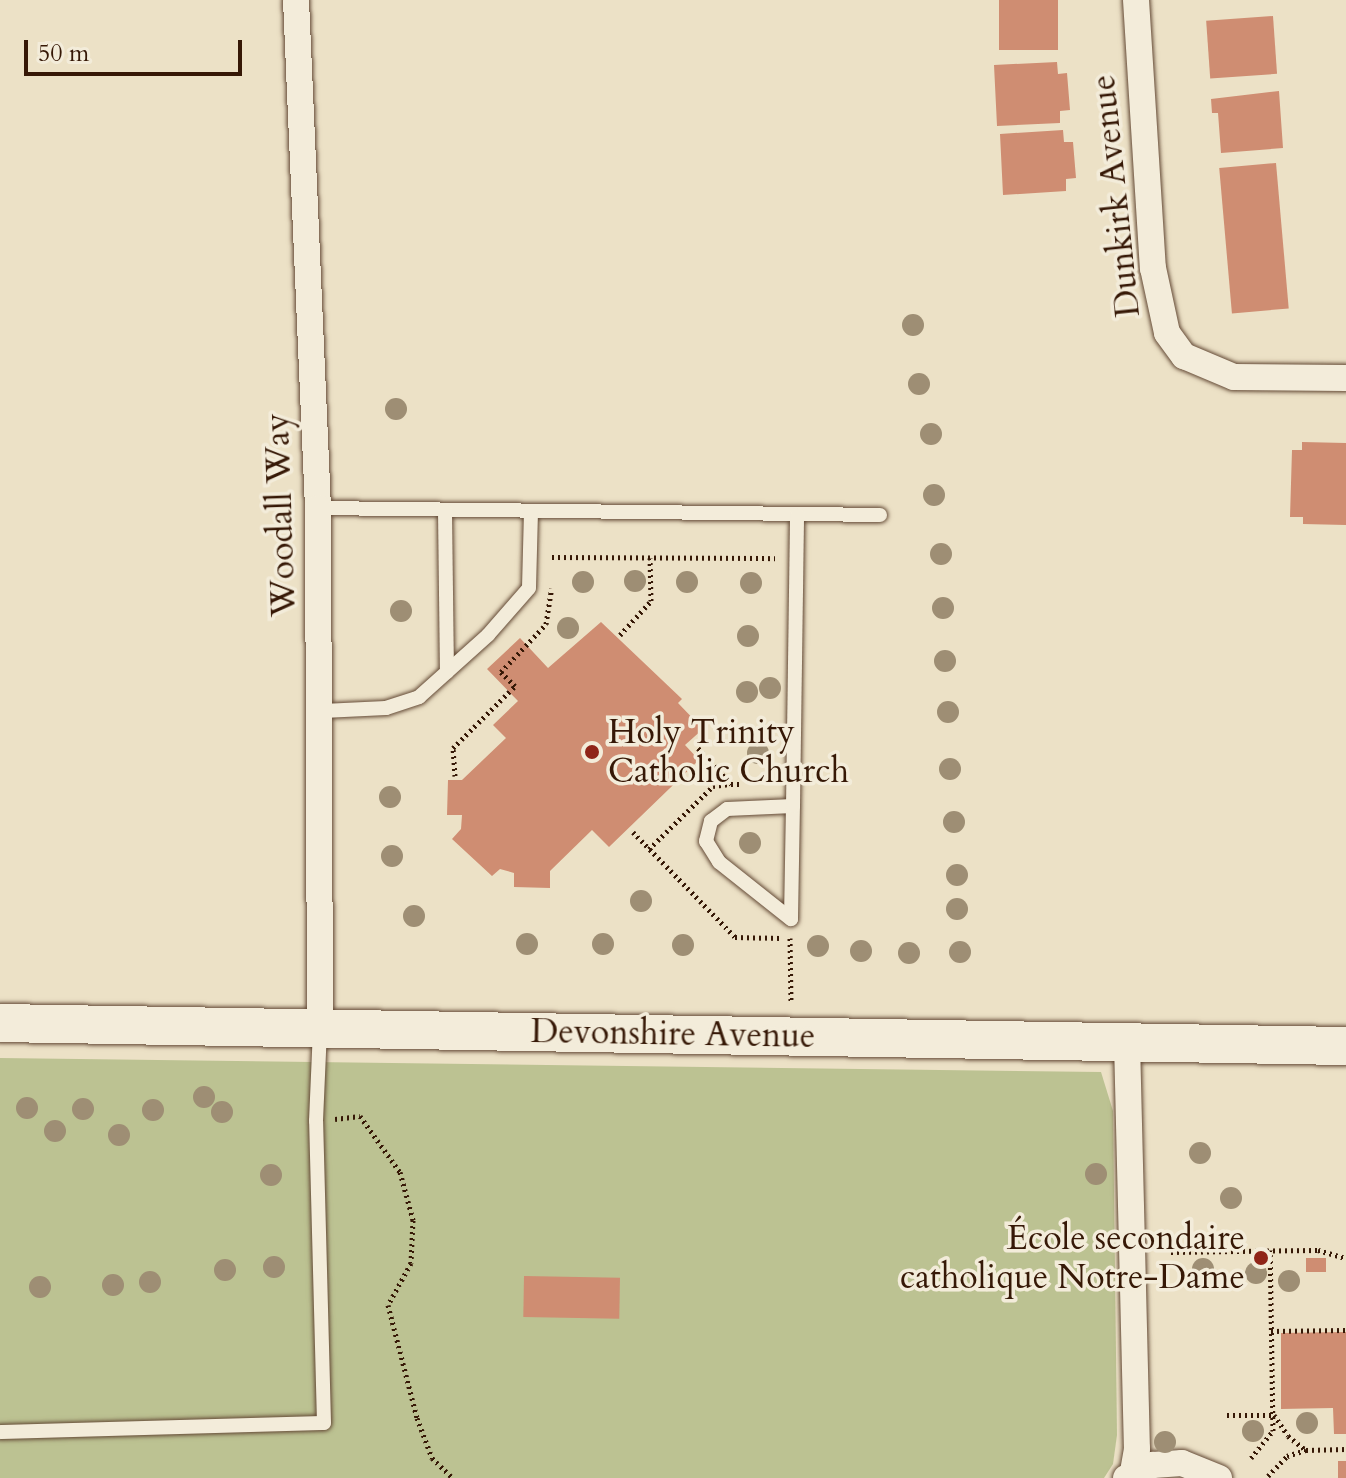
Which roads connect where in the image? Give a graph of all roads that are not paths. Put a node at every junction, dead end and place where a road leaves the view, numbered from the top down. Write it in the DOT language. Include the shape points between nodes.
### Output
graph roads {
  1 [pos="296,0"];
  2 [pos="1136,0"];
  3 [pos="1346,378"];
  4 [pos="318,508"];
  5 [pos="445,511"];
  6 [pos="531,512"];
  7 [pos="797,515"];
  8 [pos="880,515"];
  9 [pos="447,672"];
  10 [pos="323,711"];
  11 [pos="793,806"];
  12 [pos="0,1023"];
  13 [pos="320,1028"];
  14 [pos="1127,1042"];
  15 [pos="1346,1046"];
  16 [pos="0,1432"];
  17 [pos="1129,1475"];
  18 [pos="1219,1478"];
  1 -- 4 [label="street, Woodall Way"];
  2 -- 3 [label="street, Dunkirk Avenue" via="1153,268 1167,333 1184,356 1234,377"];
  4 -- 5 [label="lane"];
  4 -- 10 [label="street, Woodall Way"];
  5 -- 6 [label="lane"];
  5 -- 9 [label="lane"];
  6 -- 7 [label="lane"];
  6 -- 9 [label="lane" via="531,570 524,599"];
  7 -- 8 [label="lane"];
  7 -- 11 [label="lane"];
  9 -- 10 [label="lane" via="419,697 386,708"];
  10 -- 13 [label="street, Woodall Way"];
  11 -- 11 [label="lane" via="792,862 791,919 719,862 706,841 711,821 727,809"];
  12 -- 13 [label="main road, Devonshire Avenue"];
  13 -- 14 [label="main road, Devonshire Avenue"];
  13 -- 16 [label="lane" via="316,1121 324,1423"];
  14 -- 15 [label="main road, Devonshire Avenue"];
  14 -- 17 [label="street" via="1137,1449"];
  17 -- 18 [label="street" via="1182,1463"];
}
